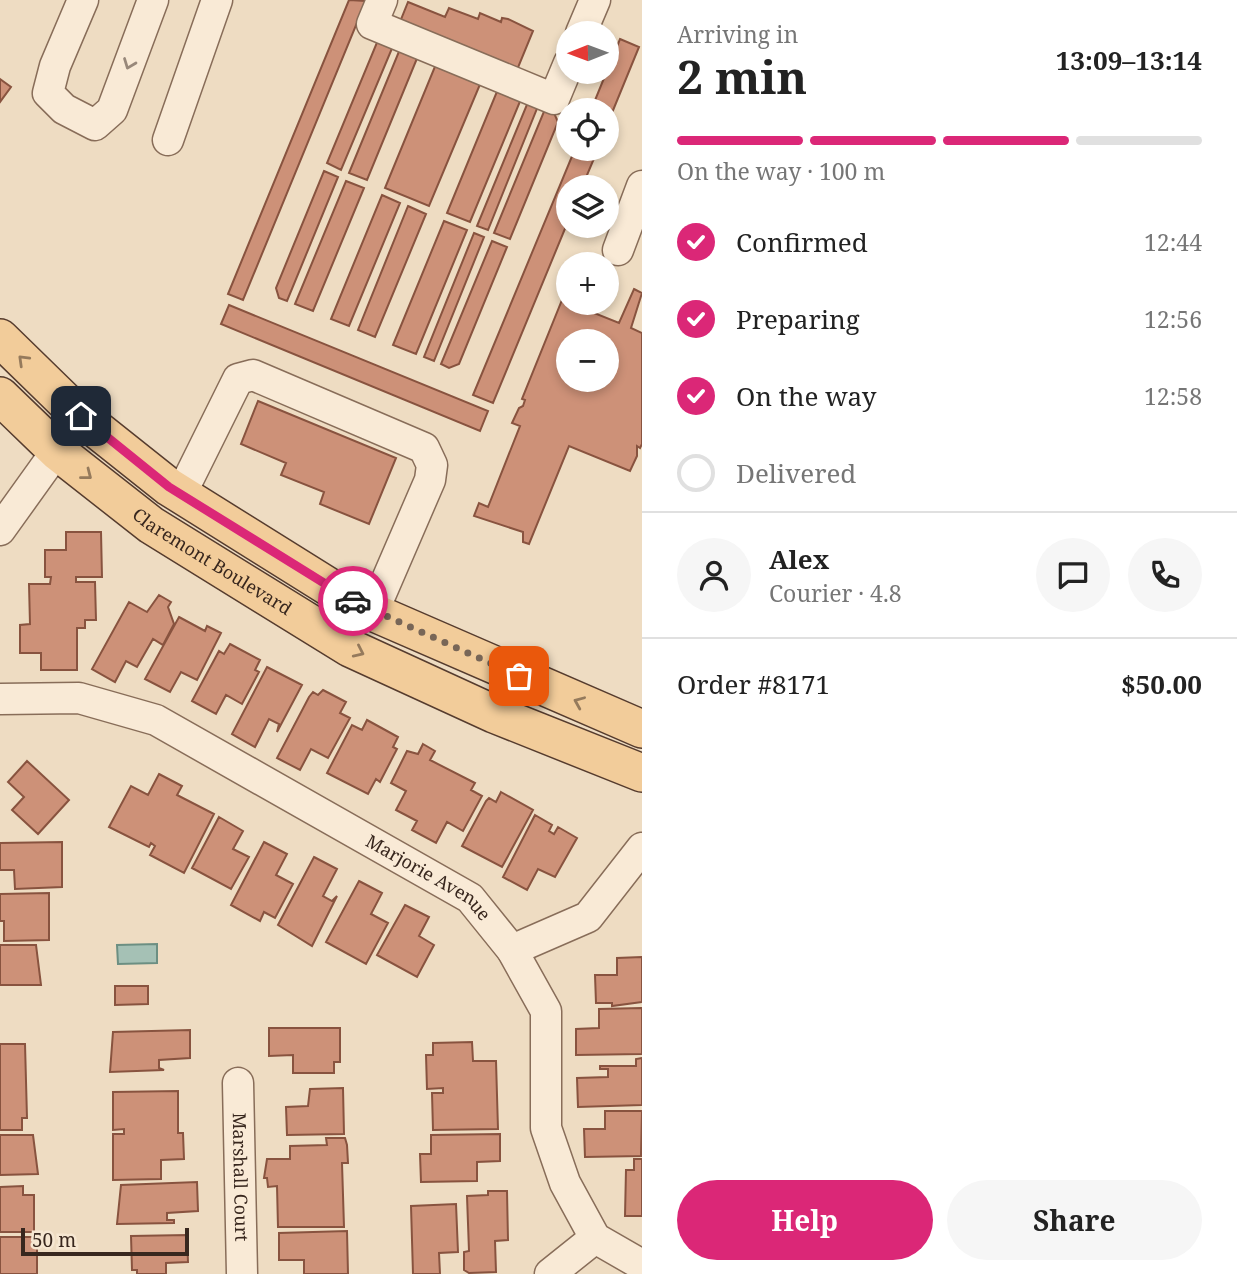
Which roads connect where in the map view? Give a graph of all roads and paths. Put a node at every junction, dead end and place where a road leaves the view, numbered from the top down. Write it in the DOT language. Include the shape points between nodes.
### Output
graph roads {
  1 [pos="83,0"];
  2 [pos="153,0"];
  3 [pos="218,0"];
  4 [pos="382,0"];
  5 [pos="595,0"];
  6 [pos="586,21"];
  7 [pos="560,84"];
  8 [pos="168,140"];
  9 [pos="642,186"];
  10 [pos="618,250"];
  11 [pos="0,338"];
  12 [pos="0,396"];
  13 [pos="81,416"];
  14 [pos="58,452"];
  15 [pos="181,494"];
  16 [pos="0,530"];
  17 [pos="373,612"];
  18 [pos="0,699"];
  19 [pos="642,729"];
  20 [pos="642,773"];
  21 [pos="642,848"];
  22 [pos="512,950"];
  23 [pos="238,1083"];
  24 [pos="595,1238"];
  25 [pos="642,1265"];
  26 [pos="242,1274"];
  27 [pos="550,1274"];
  2 -- 1 [label="street, one-way" via="112,110 95,125 64,109 47,93"];
  3 -- 8 [label="street"];
  4 -- 7 [label="street" via="372,24 554,99"];
  5 -- 6 [label="street"];
  9 -- 10 [label="street"];
  13 -- 11 [label="main road, one-way"];
  12 -- 14 [label="main road, Claremont Boulevard"];
  13 -- 14 [label="street"];
  13 -- 15 [label="main road"];
  14 -- 16 [label="street"];
  14 -- 20 [label="main road, Claremont Boulevard, one-way" via="151,524 350,648 494,714"];
  15 -- 17 [label="main road"];
  15 -- 17 [label="street" via="238,379 253,375 424,448 432,465 430,480"];
  19 -- 17 [label="main road, one-way"];
  18 -- 22 [label="street, Marjorie Avenue" via="79,698 156,720 470,898"];
  21 -- 22 [label="street" via="588,917"];
  22 -- 24 [label="street, Marjorie Avenue" via="546,1011 546,1128 565,1183"];
  23 -- 26 [label="street, Marshall Court"];
  24 -- 25 [label="street"];
  24 -- 27 [label="street"];
}
